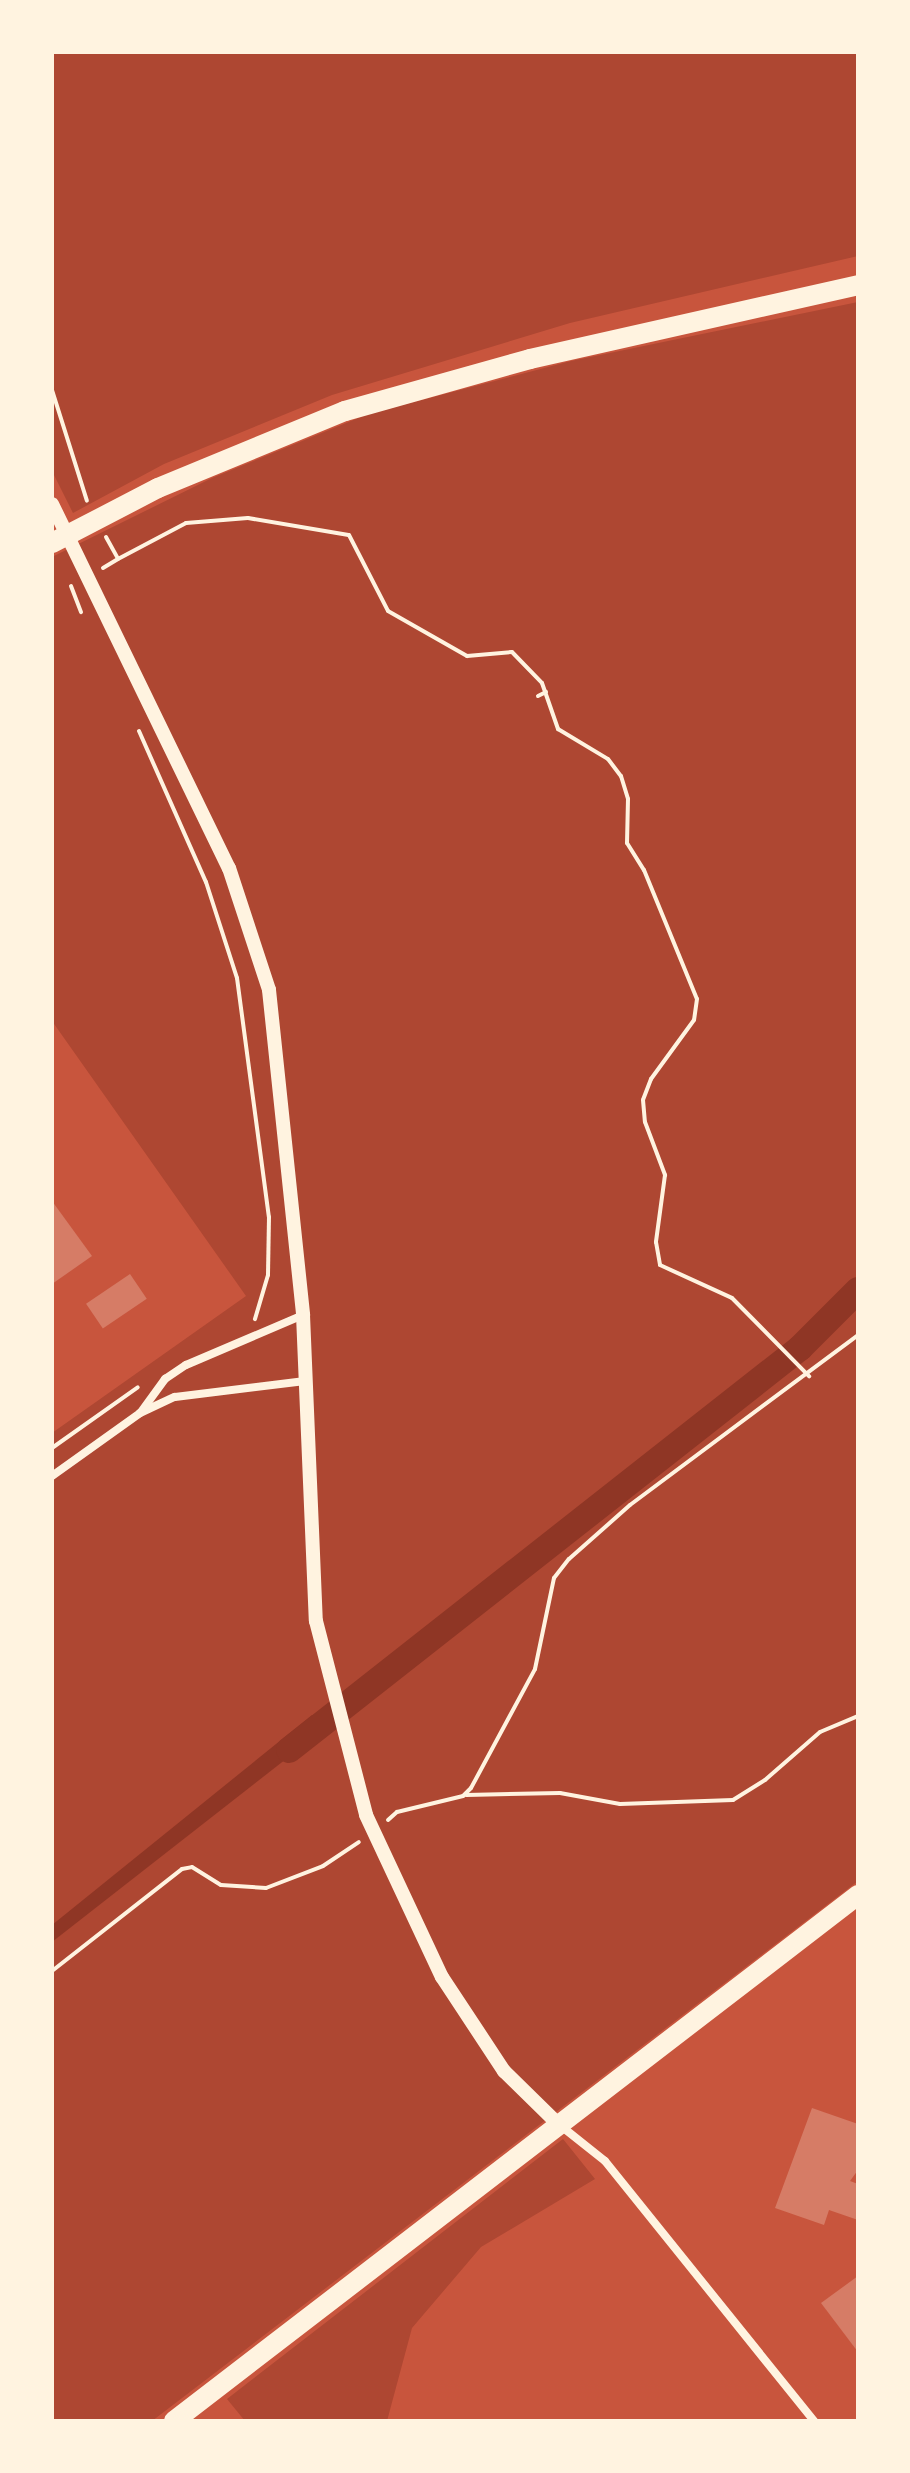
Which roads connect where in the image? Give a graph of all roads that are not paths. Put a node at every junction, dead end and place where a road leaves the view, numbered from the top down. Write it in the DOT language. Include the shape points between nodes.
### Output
graph roads {
  1 [pos="858,285"];
  2 [pos="52,504"];
  3 [pos="60,538"];
  4 [pos="303,1315"];
  5 [pos="305,1381"];
  6 [pos="140,1413"];
  7 [pos="52,1476"];
  8 [pos="858,1895"];
  9 [pos="557,2123"];
  10 [pos="174,2421"];
  11 [pos="814,2421"];
  1 -- 3 [label="main road" via="530,359 345,411"];
  2 -- 3 [label="street"];
  3 -- 4 [label="street" via="89,576 229,868 253,933 269,990 282,1075"];
  4 -- 5 [label="street"];
  4 -- 6 [label="street" via="186,1365 165,1379"];
  5 -- 6 [label="street" via="208,1390"];
  5 -- 9 [label="street" via="316,1621 348,1758 373,1834 435,1965 482,2041 504,2071"];
  6 -- 7 [label="street"];
  8 -- 9 [label="main road"];
  9 -- 10 [label="main road"];
  9 -- 11 [label="street" via="605,2161"];
}
